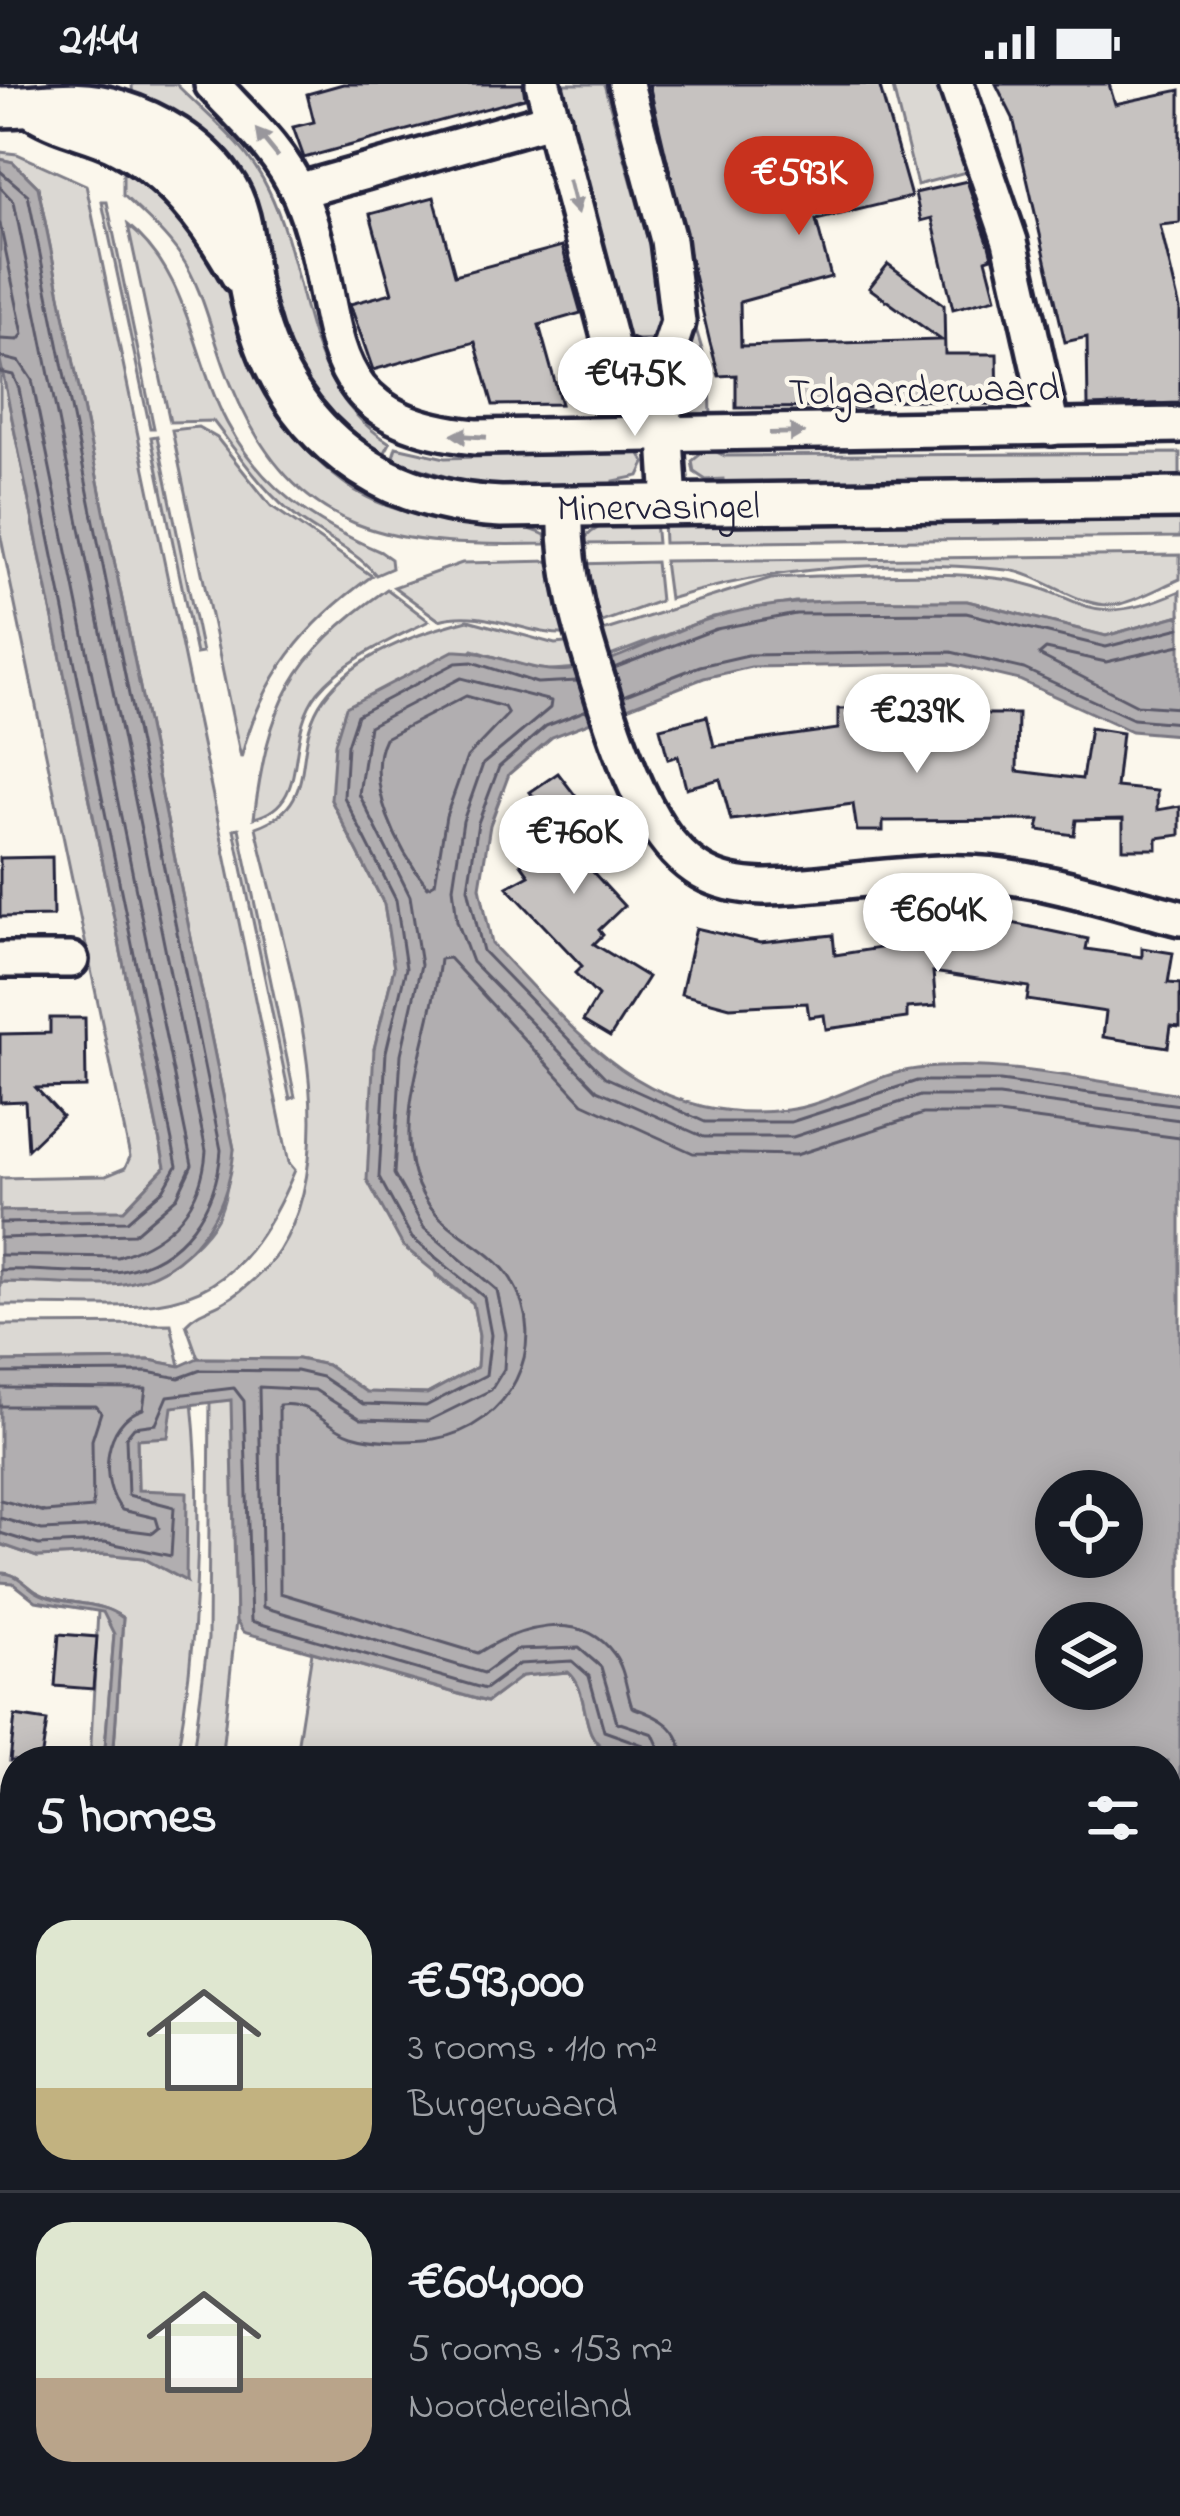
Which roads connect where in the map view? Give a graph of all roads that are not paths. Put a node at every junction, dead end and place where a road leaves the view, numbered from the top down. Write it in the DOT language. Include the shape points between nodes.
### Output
graph roads {
  1 [pos="212,84"];
  2 [pos="542,84"];
  3 [pos="626,84"];
  4 [pos="956,84"];
  5 [pos="18,108"];
  6 [pos="553,118"];
  7 [pos="298,191"];
  8 [pos="662,371"];
  9 [pos="1180,425"];
  10 [pos="1052,428"];
  11 [pos="670,436"];
  12 [pos="1180,498"];
  13 [pos="670,504"];
  14 [pos="566,506"];
  15 [pos="1180,918"];
  16 [pos="0,960"];
  17 [pos="71,960"];
  7 -- 1 [label="street, Tolgaarderwaard, one-way" via="274,150"];
  2 -- 6 [label="street"];
  3 -- 8 [label="street" via="668,240 678,322"];
  4 -- 10 [label="street" via="1010,241"];
  5 -- 14 [label="street, Minervasingel" via="114,141 168,176 211,224 250,289 285,383 310,421 369,475 448,505"];
  6 -- 7 [label="street"];
  6 -- 8 [label="street, one-way" via="613,352"];
  11 -- 7 [label="street, Tolgaarderwaard, one-way" via="475,437 393,420 362,394 346,365"];
  8 -- 11 [label="street"];
  9 -- 10 [label="street, Tolgaarderwaard"];
  11 -- 10 [label="street, Tolgaarderwaard, one-way"];
  11 -- 13 [label="street"];
  12 -- 13 [label="street, Minervasingel"];
  13 -- 14 [label="street, Minervasingel"];
  14 -- 15 [label="street" via="564,554 633,789 666,845 710,876 758,890 941,873 1017,875"];
  16 -- 17 [label="street"];
}
